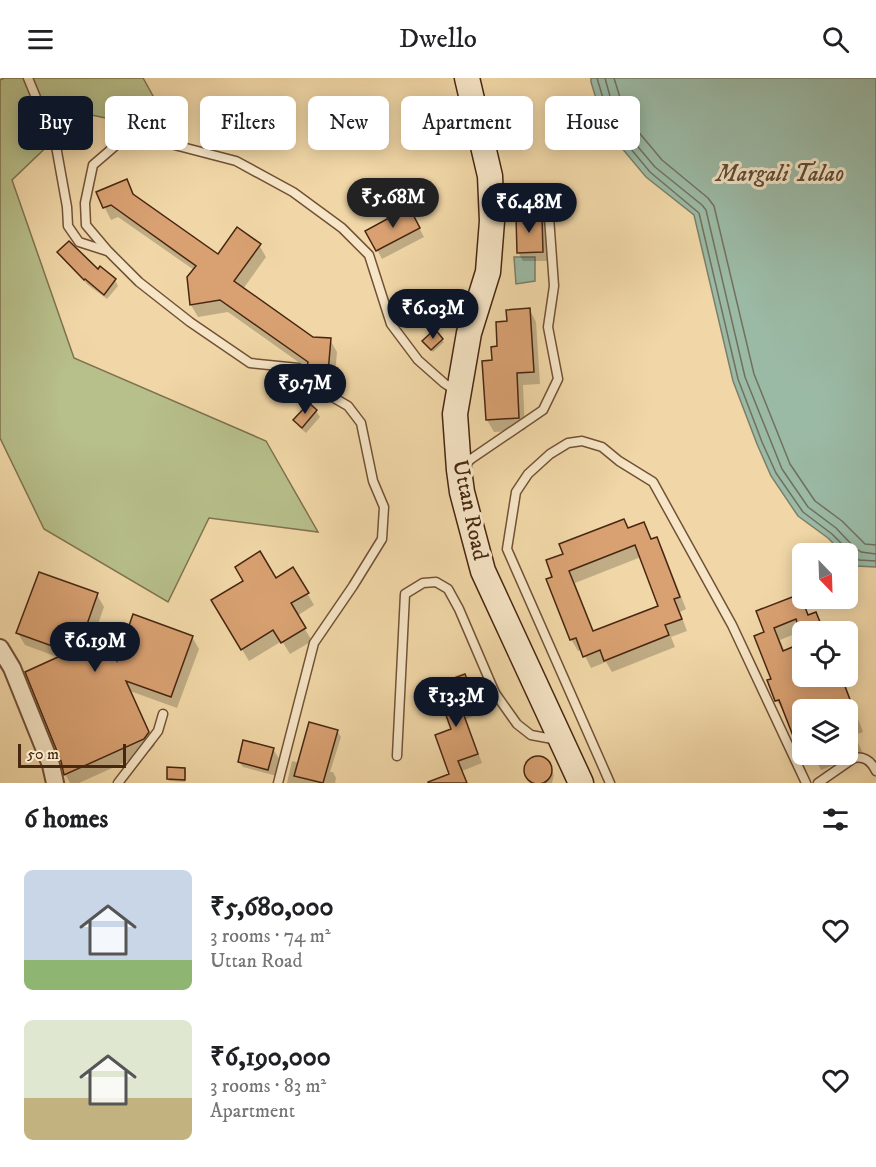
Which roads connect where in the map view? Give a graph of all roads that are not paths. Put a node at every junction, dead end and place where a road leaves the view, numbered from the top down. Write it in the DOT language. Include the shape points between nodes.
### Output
graph roads {
  1 [pos="28,78"];
  2 [pos="467,78"];
  3 [pos="491,198"];
  4 [pos="108,251"];
  5 [pos="458,393"];
  6 [pos="459,470"];
  7 [pos="0,648"];
  8 [pos="164,714"];
  9 [pos="561,741"];
  10 [pos="397,756"];
  11 [pos="876,771"];
  12 [pos="55,783"];
  13 [pos="118,783"];
  14 [pos="278,783"];
  15 [pos="581,783"];
  16 [pos="610,783"];
  17 [pos="806,783"];
  18 [pos="818,783"];
  1 -- 4 [label="lane" via="56,146 68,226 79,242"];
  2 -- 3 [label="main road, Uttan Road" via="490,176"];
  3 -- 5 [label="main road, Uttan Road" via="488,272 469,333"];
  3 -- 6 [label="lane" via="548,203 554,286 548,327 558,379 543,410"];
  4 -- 5 [label="lane" via="86,225 85,203 93,165 122,140 163,142 236,161 293,192 342,228 369,255 391,324 418,360"];
  4 -- 14 [label="lane" via="147,289 241,358 250,363 298,368 348,406 361,423 373,481 384,507 382,539 314,643"];
  5 -- 6 [label="main road, Uttan Road" via="455,414"];
  6 -- 9 [label="main road, Uttan Road" via="483,571"];
  7 -- 12 [label="street" via="12,668"];
  8 -- 13 [label="lane" via="158,731"];
  9 -- 10 [label="lane" via="531,735 517,724 495,693 448,589 436,582 423,583 405,594"];
  9 -- 15 [label="main road, Uttan Road"];
  11 -- 18 [label="lane" via="868,759 854,758"];
  16 -- 17 [label="lane" via="507,549 516,492 528,474 550,454 568,443 582,441 602,447 653,482 732,625"];
}
